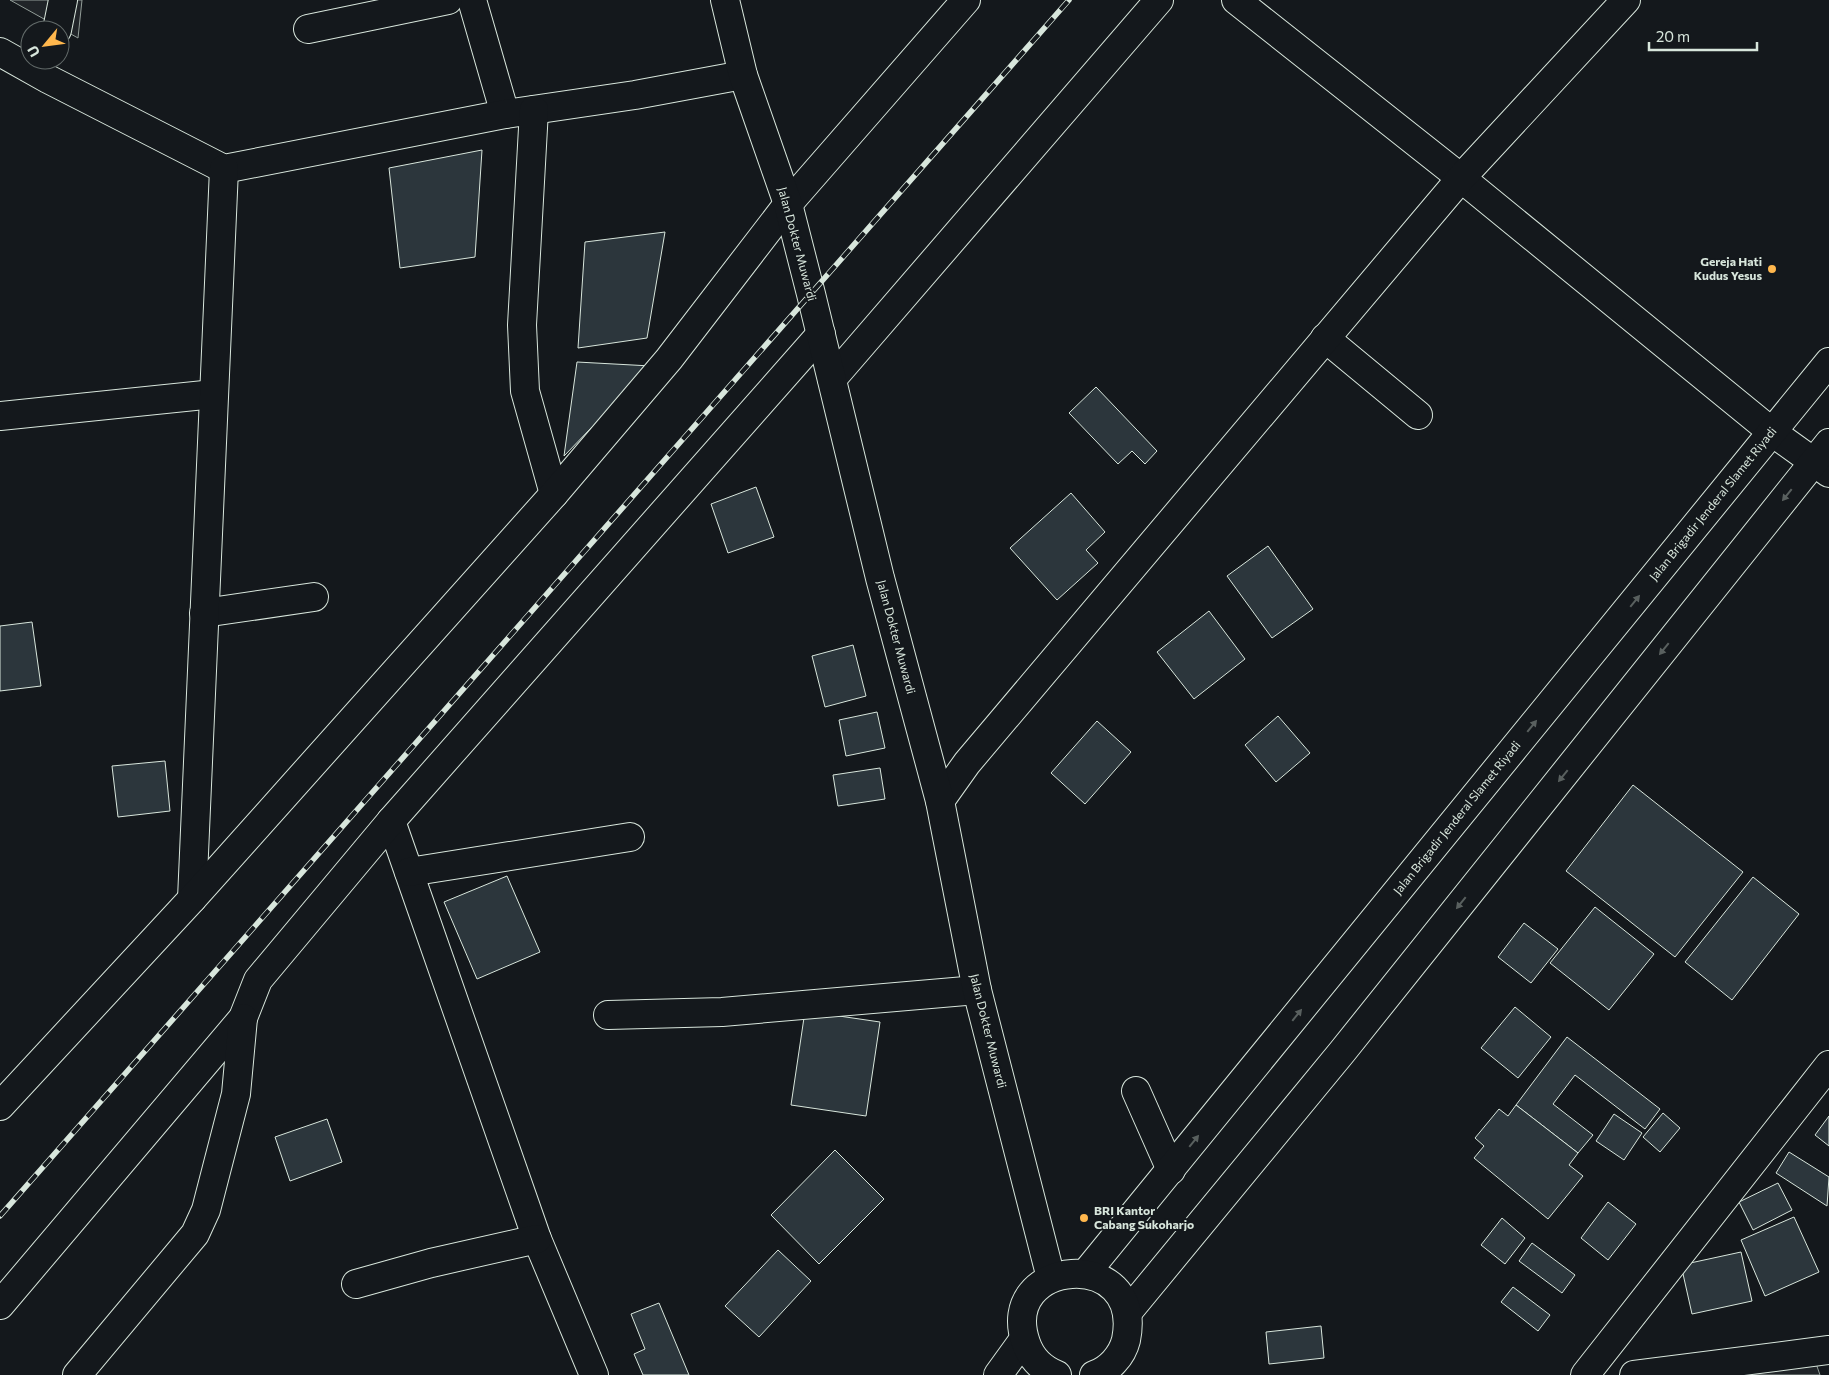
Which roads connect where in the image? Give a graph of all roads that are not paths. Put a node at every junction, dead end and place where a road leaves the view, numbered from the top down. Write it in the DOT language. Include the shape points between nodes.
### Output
graph roads {
  1 [pos="63,0"];
  2 [pos="448,0"];
  3 [pos="472,0"];
  4 [pos="725,0"];
  5 [pos="966,0"];
  6 [pos="1160,0"];
  7 [pos="1236,0"];
  8 [pos="1626,0"];
  9 [pos="60,20"];
  10 [pos="308,29"];
  11 [pos="0,52"];
  12 [pos="20,59"];
  13 [pos="50,70"];
  14 [pos="743,76"];
  15 [pos="534,110"];
  16 [pos="505,114"];
  17 [pos="224,169"];
  18 [pos="1461,178"];
  19 [pos="788,204"];
  20 [pos="821,334"];
  21 [pos="1325,338"];
  22 [pos="1829,362"];
  23 [pos="832,379"];
  24 [pos="214,394"];
  25 [pos="1418,415"];
  26 [pos="0,416"];
  27 [pos="1772,432"];
  28 [pos="1824,460"];
  29 [pos="554,494"];
  30 [pos="314,598"];
  31 [pos="204,613"];
  32 [pos="940,801"];
  33 [pos="391,821"];
  34 [pos="630,837"];
  35 [pos="409,872"];
  36 [pos="192,899"];
  37 [pos="977,990"];
  38 [pos="608,1015"];
  39 [pos="243,1018"];
  40 [pos="1829,1065"];
  41 [pos="1136,1091"];
  42 [pos="0,1106"];
  43 [pos="1171,1170"];
  44 [pos="537,1239"];
  45 [pos="1085,1274"];
  46 [pos="1051,1278"];
  47 [pos="356,1284"];
  48 [pos="0,1304"];
  49 [pos="1126,1313"];
  50 [pos="1024,1339"];
  51 [pos="1828,1353"];
  52 [pos="1103,1373"];
  53 [pos="77,1375"];
  54 [pos="594,1375"];
  55 [pos="998,1375"];
  56 [pos="1057,1375"];
  57 [pos="1585,1375"];
  58 [pos="1634,1375"];
  1 -- 9 [label="street"];
  2 -- 10 [label="street"];
  3 -- 16 [label="street"];
  4 -- 14 [label="street, Jalan Dokter Muwardi"];
  5 -- 19 [label="street"];
  6 -- 23 [label="street"];
  7 -- 18 [label="street"];
  8 -- 18 [label="street"];
  11 -- 12 [label="street"];
  13 -- 17 [label="street"];
  14 -- 15 [label="street"];
  14 -- 19 [label="street, Jalan Dokter Muwardi"];
  15 -- 16 [label="street"];
  15 -- 29 [label="street" via="522,326 525,391"];
  16 -- 17 [label="street"];
  17 -- 24 [label="street"];
  18 -- 21 [label="street"];
  18 -- 27 [label="street"];
  19 -- 20 [label="street, Jalan Dokter Muwardi"];
  19 -- 29 [label="street" via="669,359"];
  20 -- 23 [label="street, Jalan Dokter Muwardi"];
  20 -- 33 [label="street"];
  21 -- 25 [label="street"];
  21 -- 32 [label="street" via="967,763"];
  22 -- 27 [label="street, Jalan Brigadir Jenderal Slamet Riyadi"];
  23 -- 32 [label="street, Jalan Dokter Muwardi" via="880,578"];
  24 -- 26 [label="street"];
  24 -- 31 [label="street"];
  27 -- 28 [label="street"];
  43 -- 27 [label="street, Jalan Brigadir Jenderal Slamet Riyadi, one-way"];
  28 -- 49 [label="street, one-way"];
  29 -- 36 [label="street"];
  30 -- 31 [label="street"];
  31 -- 36 [label="street"];
  32 -- 37 [label="street, Jalan Dokter Muwardi"];
  33 -- 35 [label="street"];
  33 -- 39 [label="street" via="258,980"];
  34 -- 35 [label="street"];
  35 -- 44 [label="street"];
  36 -- 42 [label="street"];
  37 -- 38 [label="street" via="722,1012"];
  37 -- 46 [label="street, Jalan Dokter Muwardi"];
  39 -- 48 [label="street"];
  39 -- 53 [label="street" via="236,1094 206,1210 195,1234"];
  40 -- 57 [label="street"];
  41 -- 43 [label="street"];
  43 -- 45 [label="street, Jalan Brigadir Jenderal Slamet Riyadi"];
  44 -- 47 [label="street"];
  44 -- 54 [label="street"];
  45 -- 46 [label="street" via="1068,1273"];
  45 -- 49 [label="street" via="1112,1288"];
  46 -- 50 [label="street" via="1030,1297 1024,1310"];
  49 -- 52 [label="street" via="1128,1329 1125,1344"];
  50 -- 55 [label="street"];
  50 -- 56 [label="street" via="1033,1358"];
  51 -- 58 [label="street"];
}
